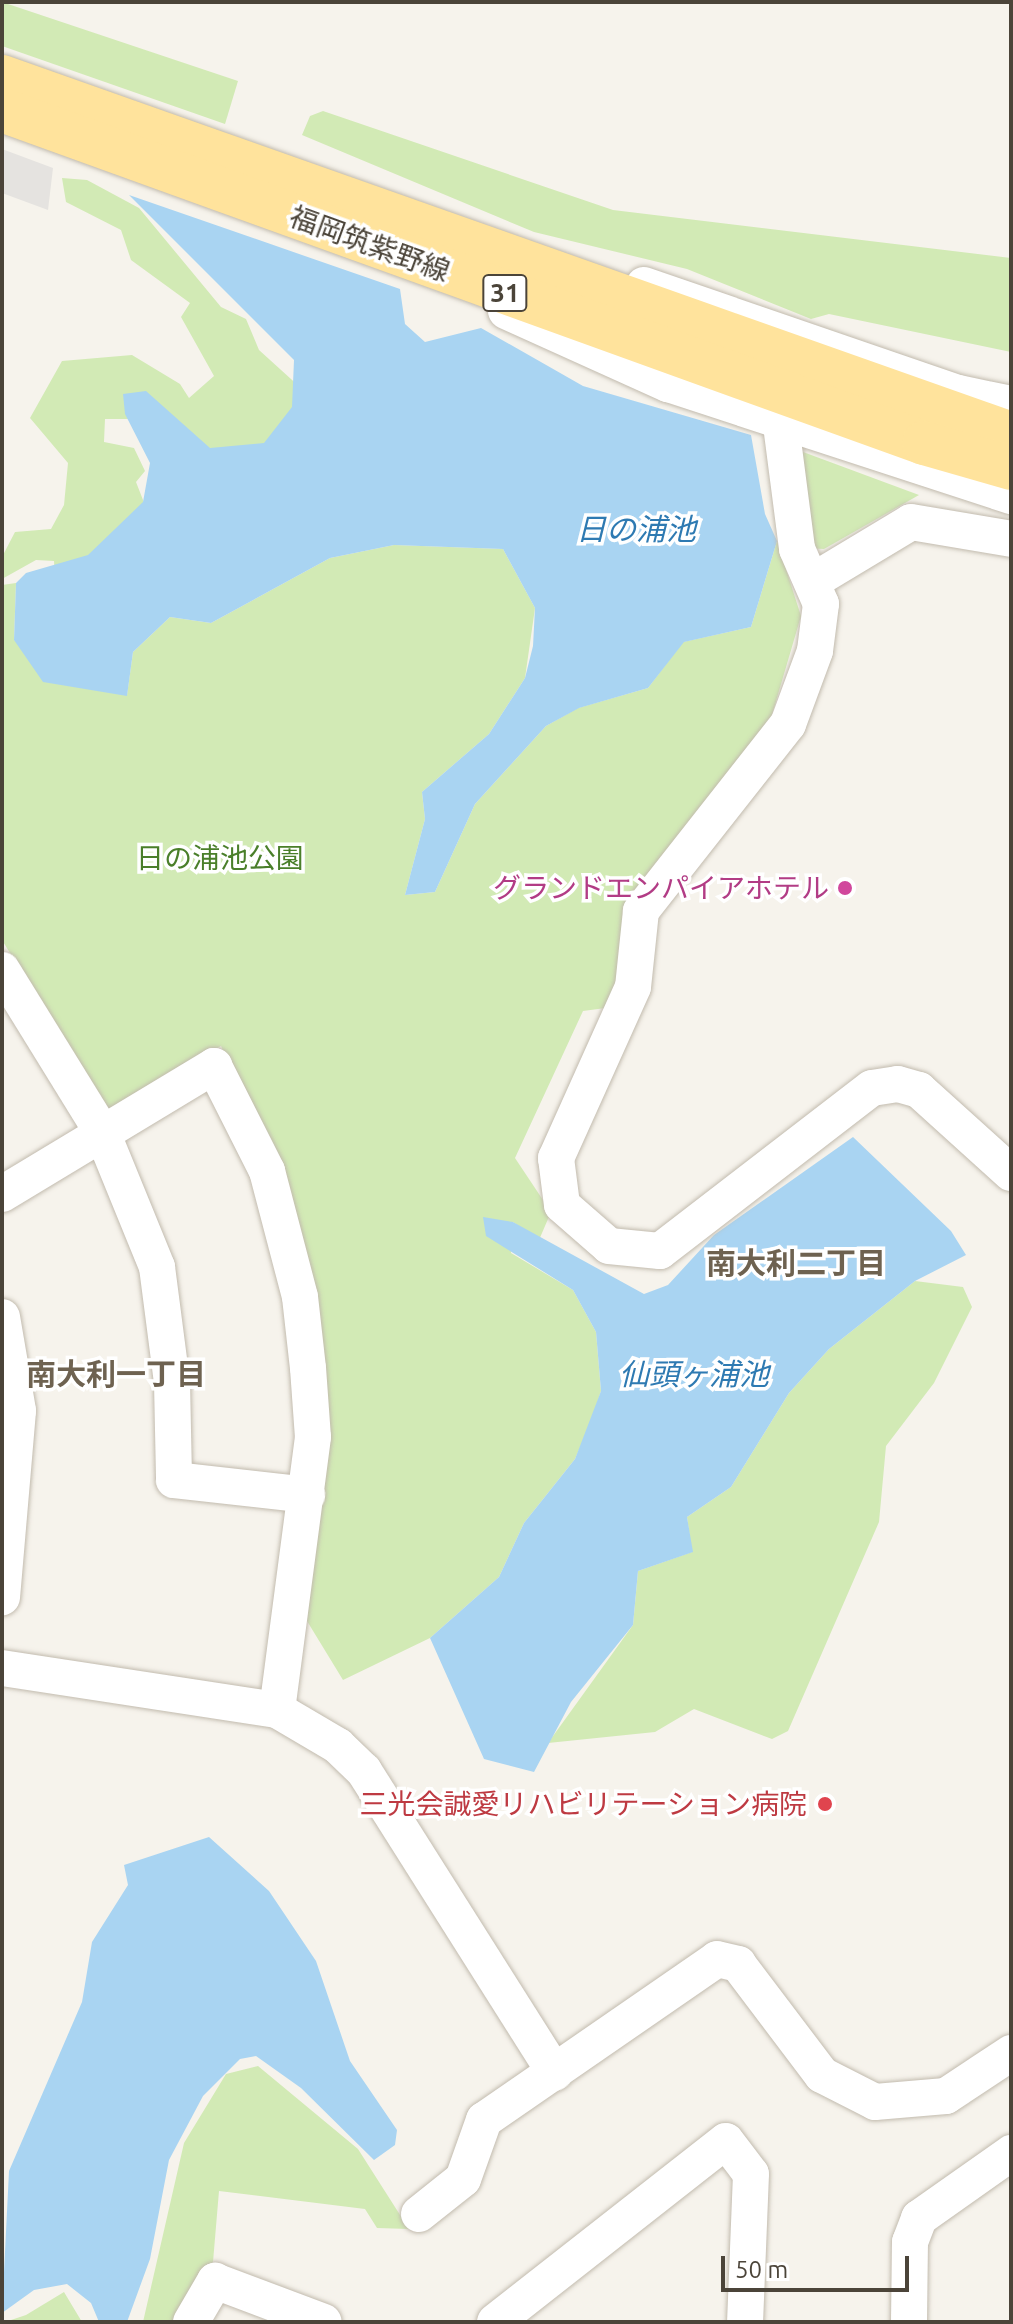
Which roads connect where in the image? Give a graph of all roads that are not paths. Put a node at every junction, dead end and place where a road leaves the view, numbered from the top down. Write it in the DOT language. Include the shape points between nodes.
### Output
graph roads {
  1 [pos="2,77"];
  2 [pos="2,110"];
  3 [pos="529,265"];
  4 [pos="435,268"];
  5 [pos="1011,404"];
  6 [pos="781,425"];
  7 [pos="1011,434"];
  8 [pos="1011,468"];
  9 [pos="1011,496"];
  10 [pos="1011,539"];
  11 [pos="813,581"];
  12 [pos="2,970"];
  13 [pos="102,1132"];
  14 [pos="1011,1173"];
  15 [pos="2,1194"];
  16 [pos="2,1317"];
  17 [pos="10,1412"];
  18 [pos="307,1495"];
  19 [pos="2,1597"];
  20 [pos="2,1668"];
  21 [pos="277,1710"];
  22 [pos="1011,2053"];
  23 [pos="555,2073"];
  24 [pos="1011,2153"];
  25 [pos="419,2214"];
  26 [pos="510,2317"];
  27 [pos="191,2322"];
  28 [pos="324,2322"];
  29 [pos="745,2322"];
  30 [pos="909,2322"];
  1 -- 3 [label="main road, 福岡筑紫野線 / 31"];
  2 -- 4 [label="main road, 福岡筑紫野線 / 31"];
  3 -- 5 [label="street" via="614,277 704,301 958,393"];
  3 -- 7 [label="main road, 福岡筑紫野線 / 31"];
  4 -- 6 [label="street" via="513,315"];
  4 -- 8 [label="main road, 福岡筑紫野線 / 31"];
  6 -- 9 [label="street"];
  6 -- 11 [label="street" via="797,549"];
  10 -- 11 [label="street" via="911,522"];
  11 -- 14 [label="street" via="821,604 815,651 788,724 641,911 633,987 556,1158 562,1205 609,1246 660,1251 872,1088 898,1084 919,1090"];
  12 -- 13 [label="street"];
  13 -- 15 [label="street"];
  13 -- 18 [label="street" via="157,1267 172,1382 174,1480"];
  13 -- 18 [label="street" via="214,1066 267,1171 300,1297 313,1437"];
  16 -- 17 [label="street"];
  17 -- 19 [label="street"];
  18 -- 21 [label="street"];
  20 -- 21 [label="street"];
  21 -- 23 [label="street" via="338,1746 364,1771"];
  22 -- 23 [label="street" via="946,2096 875,2102 822,2075 728,1958"];
  23 -- 25 [label="street" via="484,2120 463,2179"];
  24 -- 30 [label="street" via="919,2218 910,2242"];
  26 -- 29 [label="street" via="726,2141 751,2174"];
  27 -- 28 [label="street" via="215,2281"];
}
